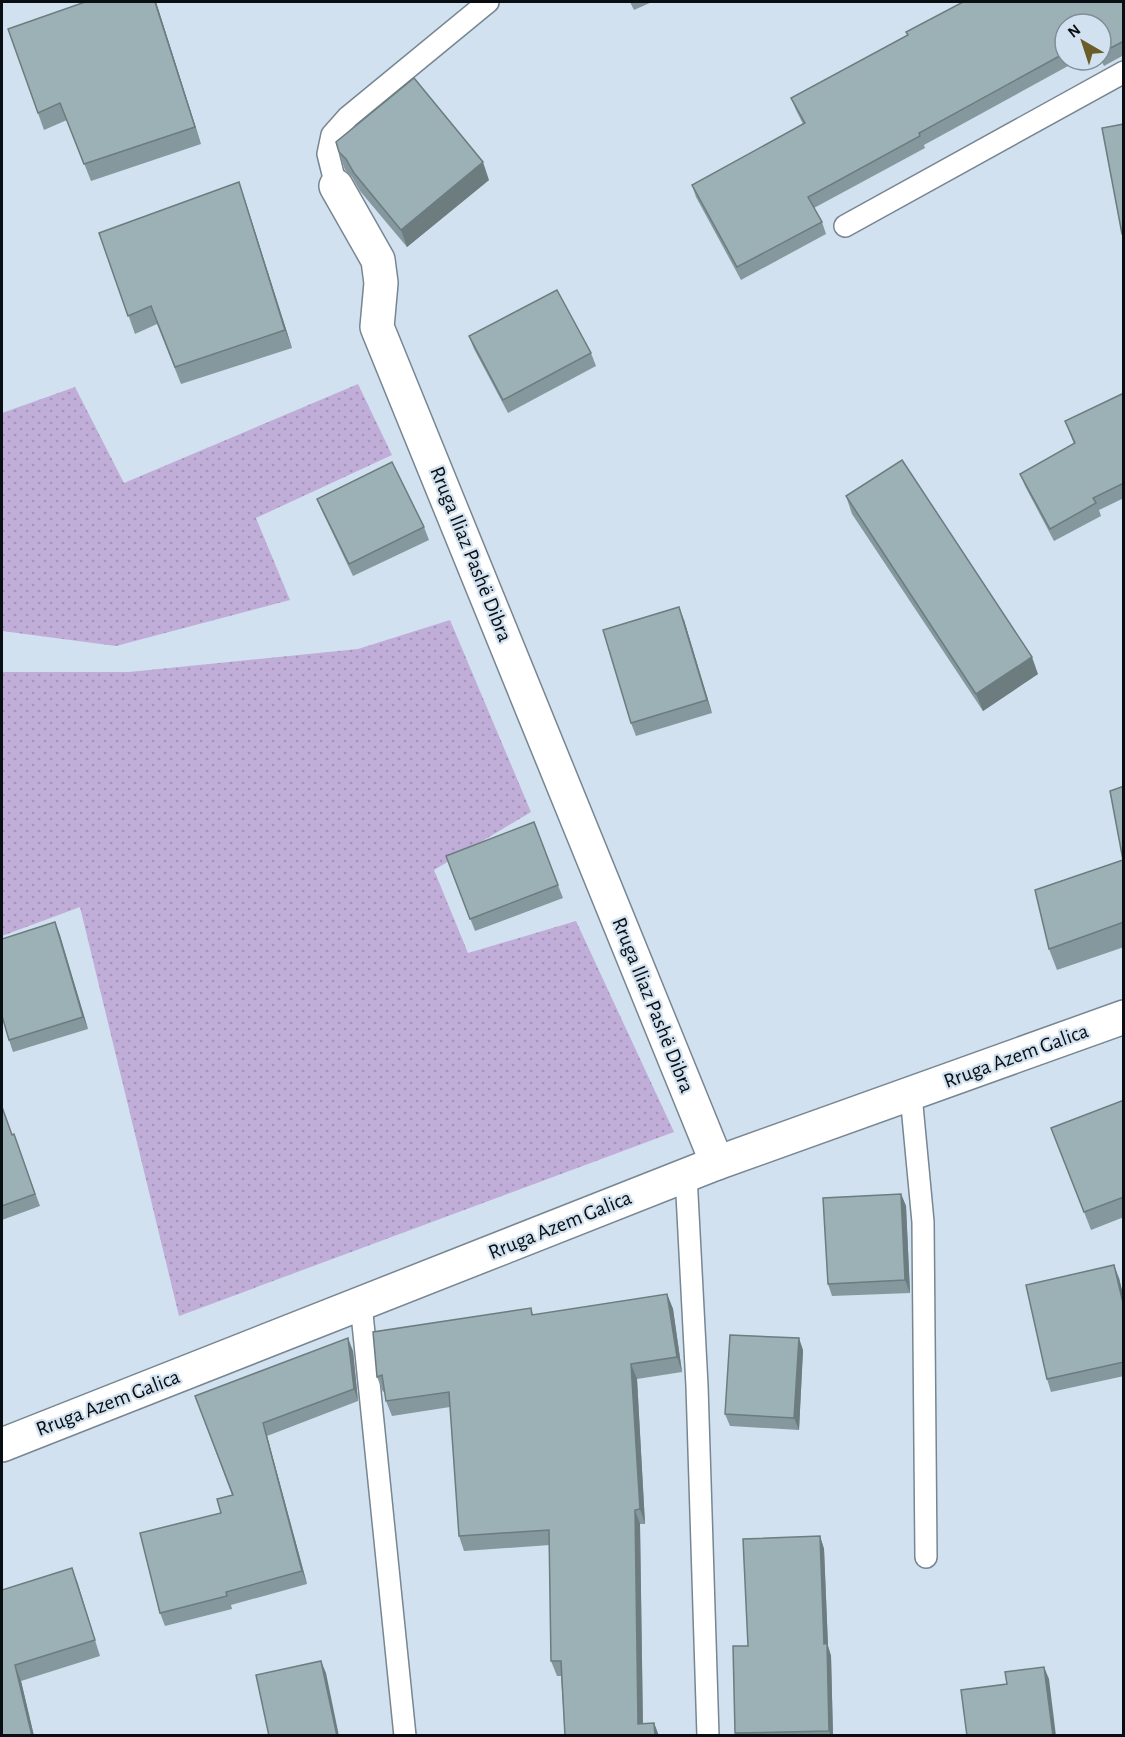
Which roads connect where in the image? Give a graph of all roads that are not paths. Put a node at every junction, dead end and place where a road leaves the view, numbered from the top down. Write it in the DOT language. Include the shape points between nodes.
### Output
graph roads {
  1 [pos="488,2"];
  2 [pos="1124,72"];
  3 [pos="336,186"];
  4 [pos="845,226"];
  5 [pos="1124,1017"];
  6 [pos="911,1095"];
  7 [pos="717,1163"];
  8 [pos="686,1175"];
  9 [pos="361,1304"];
  10 [pos="2,1445"];
  11 [pos="926,1557"];
  12 [pos="405,1736"];
  13 [pos="708,1736"];
  1 -- 3 [label="lane, Rruga Iliaz Pashë Dibra" via="348,117 332,135 328,154"];
  2 -- 4 [label="lane"];
  3 -- 7 [label="main road, Rruga Iliaz Pashë Dibra" via="378,260 381,283 377,327"];
  5 -- 6 [label="main road, Rruga Azem Galica"];
  6 -- 7 [label="main road, Rruga Azem Galica"];
  6 -- 11 [label="lane" via="923,1222"];
  7 -- 8 [label="main road, Rruga Azem Galica"];
  8 -- 9 [label="main road, Rruga Azem Galica"];
  8 -- 13 [label="lane" via="698,1386"];
  9 -- 10 [label="main road, Rruga Azem Galica"];
  9 -- 12 [label="lane"];
}
